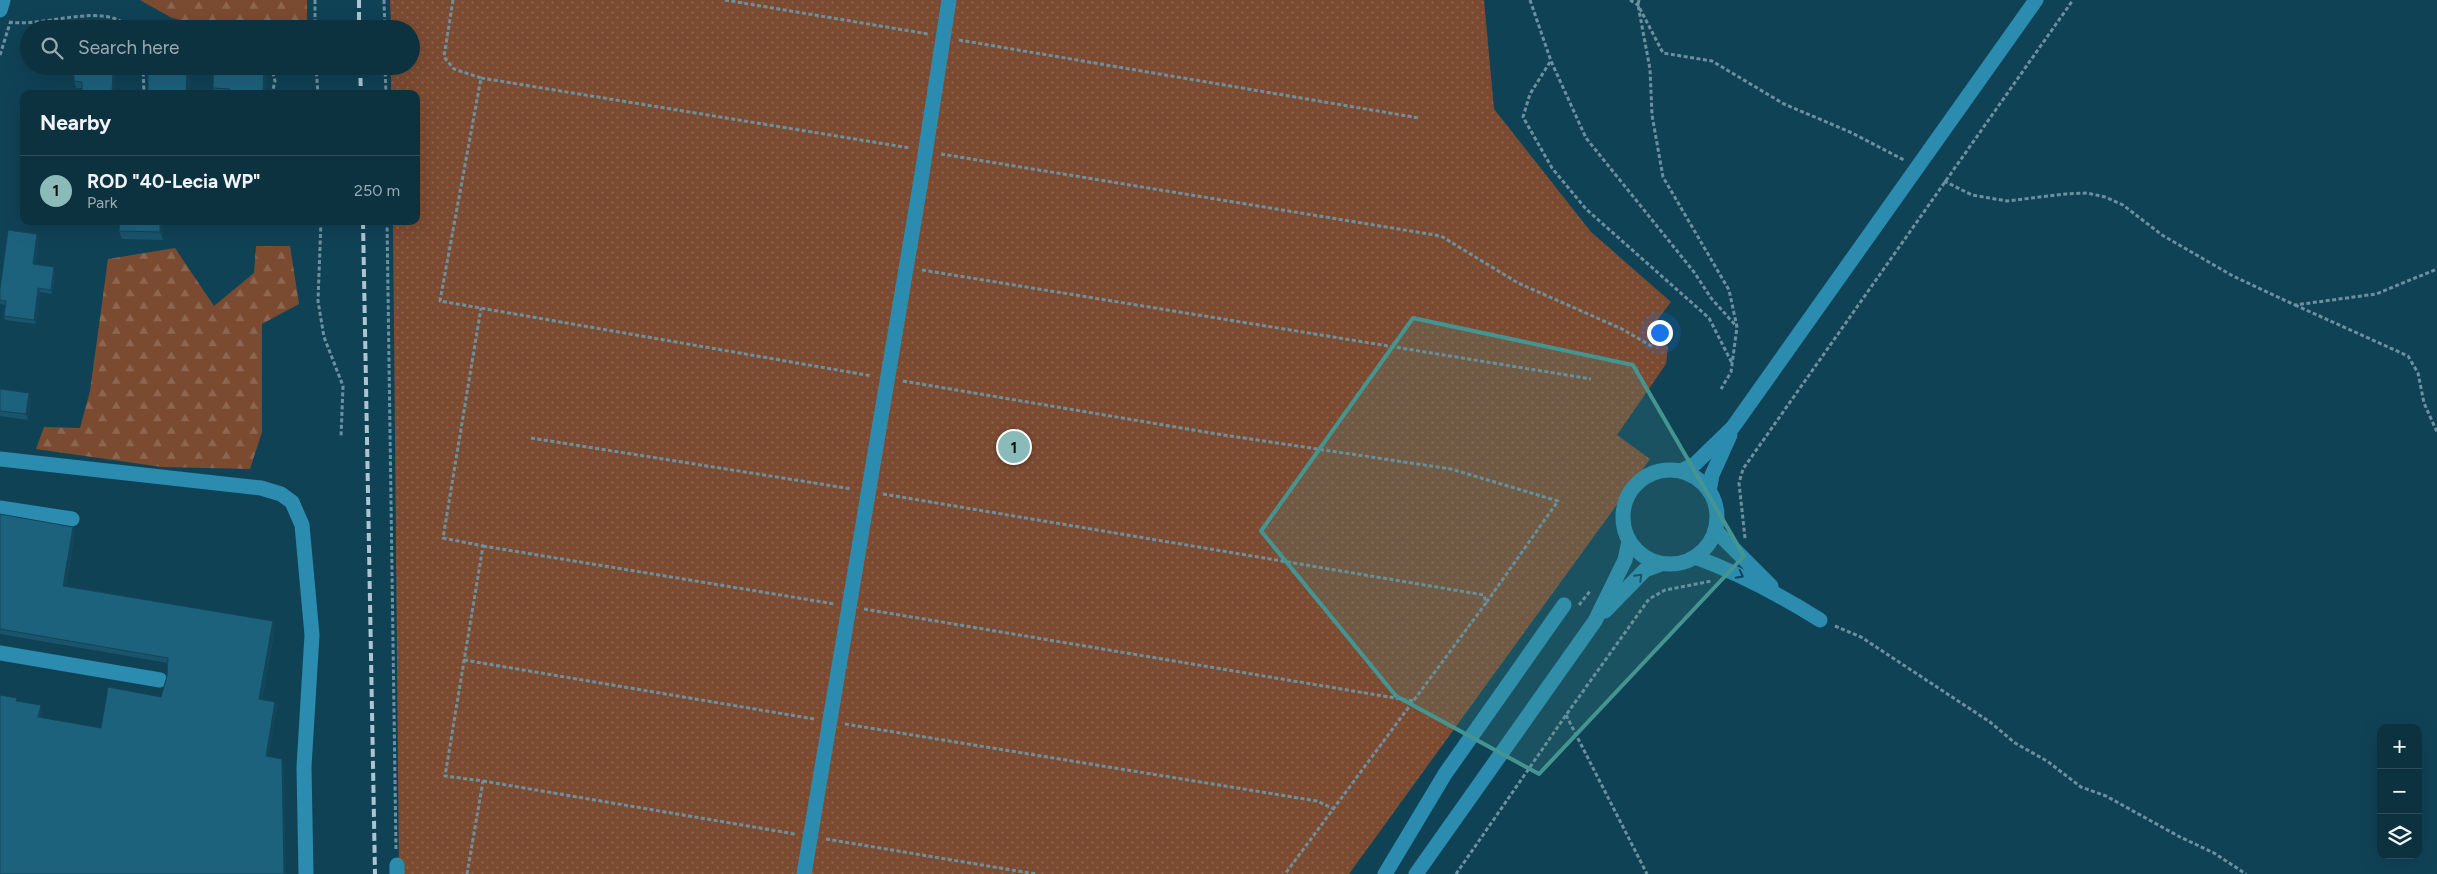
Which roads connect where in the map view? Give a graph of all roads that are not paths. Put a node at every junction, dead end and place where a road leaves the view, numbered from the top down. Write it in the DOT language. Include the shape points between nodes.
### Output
graph roads {
  1 [pos="3,0"];
  2 [pos="949,0"];
  3 [pos="2036,0"];
  4 [pos="6,15"];
  5 [pos="1733,427"];
  6 [pos="0,459"];
  7 [pos="1681,471"];
  8 [pos="1709,491"];
  9 [pos="0,508"];
  10 [pos="72,519"];
  11 [pos="1715,530"];
  12 [pos="1629,541"];
  13 [pos="1695,557"];
  14 [pos="1661,564"];
  15 [pos="1783,597"];
  16 [pos="1564,605"];
  17 [pos="1820,620"];
  18 [pos="1595,621"];
  19 [pos="0,653"];
  20 [pos="160,680"];
  21 [pos="306,874"];
  22 [pos="804,874"];
  23 [pos="1385,874"];
  24 [pos="1416,874"];
  1 -- 4 [label="street"];
  2 -- 22 [label="street"];
  3 -- 5 [label="street"];
  5 -- 7 [label="street" via="1696,464"];
  5 -- 8 [label="street" via="1712,475"];
  6 -- 21 [label="street" via="261,488 281,494 292,502 302,526 312,635 304,767"];
  7 -- 8 [label="street" via="1696,478"];
  7 -- 12 [label="street" via="1653,473 1635,485 1624,504 1623,525"];
  8 -- 11 [label="street" via="1716,506"];
  9 -- 10 [label="street"];
  11 -- 13 [label="street" via="1707,546"];
  11 -- 15 [label="street"];
  12 -- 14 [label="street" via="1640,554"];
  12 -- 18 [label="street" via="1625,560"];
  13 -- 14 [label="street"];
  13 -- 15 [label="street, one-way" via="1726,568"];
  18 -- 14 [label="street, one-way" via="1645,570"];
  15 -- 17 [label="street"];
  16 -- 23 [label="street" via="1445,774"];
  18 -- 24 [label="street"];
  19 -- 20 [label="street"];
}
